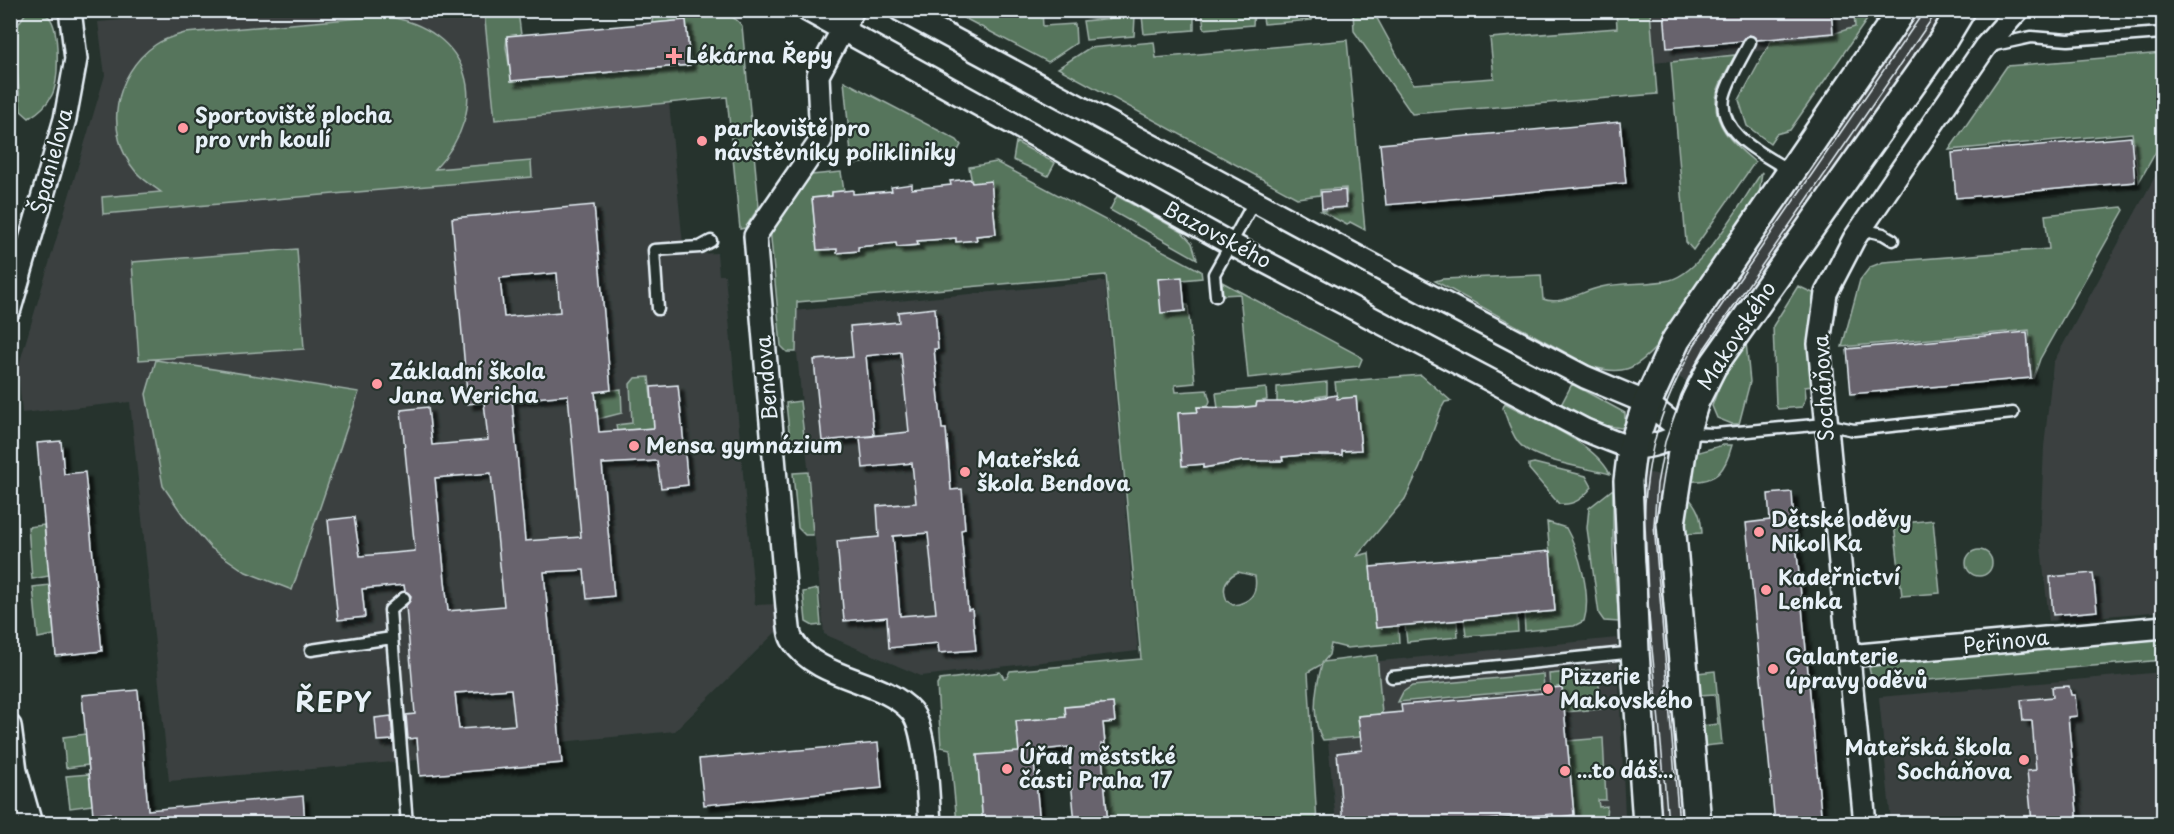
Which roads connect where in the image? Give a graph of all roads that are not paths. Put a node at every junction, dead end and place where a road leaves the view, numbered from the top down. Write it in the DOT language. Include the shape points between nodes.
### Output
graph roads {
  1 [pos="70,10"];
  2 [pos="807,10"];
  3 [pos="900,10"];
  4 [pos="1902,10"];
  5 [pos="1961,10"];
  6 [pos="2018,10"];
  7 [pos="848,20"];
  8 [pos="2162,33"];
  9 [pos="1750,42"];
  10 [pos="1985,47"];
  11 [pos="1790,171"];
  12 [pos="1254,202"];
  13 [pos="1861,229"];
  14 [pos="1893,240"];
  15 [pos="711,241"];
  16 [pos="1231,244"];
  17 [pos="1216,296"];
  18 [pos="10,309"];
  19 [pos="658,309"];
  20 [pos="1647,403"];
  21 [pos="2013,413"];
  22 [pos="1825,424"];
  23 [pos="1685,433"];
  24 [pos="1632,449"];
  25 [pos="404,598"];
  26 [pos="2163,627"];
  27 [pos="392,638"];
  28 [pos="311,650"];
  29 [pos="1635,652"];
  30 [pos="1848,657"];
  31 [pos="1392,677"];
  32 [pos="10,726"];
  33 [pos="31,824"];
  34 [pos="407,824"];
  35 [pos="930,824"];
  36 [pos="1647,824"];
  37 [pos="1697,824"];
  38 [pos="1864,824"];
  1 -- 18 [label="street, Španielova" via="76,59 65,119"];
  2 -- 7 [label="street, Bazovského"];
  3 -- 12 [label="street"];
  4 -- 11 [label="street"];
  5 -- 23 [label="street, Makovského" via="1712,368 1695,401"];
  6 -- 10 [label="street, Socháňova"];
  7 -- 16 [label="street, Bazovského"];
  7 -- 35 [label="street, Bendova" via="818,75 821,140 755,236 792,640 811,661 893,698 912,711 923,740"];
  8 -- 10 [label="lane" via="2068,40 2031,37"];
  9 -- 11 [label="lane" via="1724,99 1727,123 1744,142"];
  10 -- 13 [label="street, Socháňova"];
  11 -- 20 [label="street" via="1676,340"];
  12 -- 16 [label="lane"];
  12 -- 20 [label="street" via="1586,377"];
  13 -- 14 [label="lane"];
  13 -- 22 [label="street, Socháňova" via="1826,293 1819,344"];
  15 -- 19 [label="lane" via="700,247 654,250"];
  16 -- 17 [label="lane" via="1214,274"];
  16 -- 24 [label="street, Bazovského" via="1585,430"];
  20 -- 23 [label="street"];
  20 -- 24 [label="street"];
  21 -- 22 [label="lane" via="1854,430"];
  22 -- 23 [label="lane"];
  22 -- 30 [label="street, Socháňova"];
  23 -- 24 [label="street" via="1653,446"];
  23 -- 37 [label="street, Makovského" via="1671,524"];
  24 -- 29 [label="street" via="1628,481"];
  25 -- 27 [label="lane" via="390,610"];
  26 -- 30 [label="street, Peřinova"];
  27 -- 28 [label="lane"];
  27 -- 34 [label="lane"];
  29 -- 31 [label="lane"];
  29 -- 36 [label="street"];
  30 -- 38 [label="street, Socháňova"];
  32 -- 33 [label="street" via="16,771"];
}
